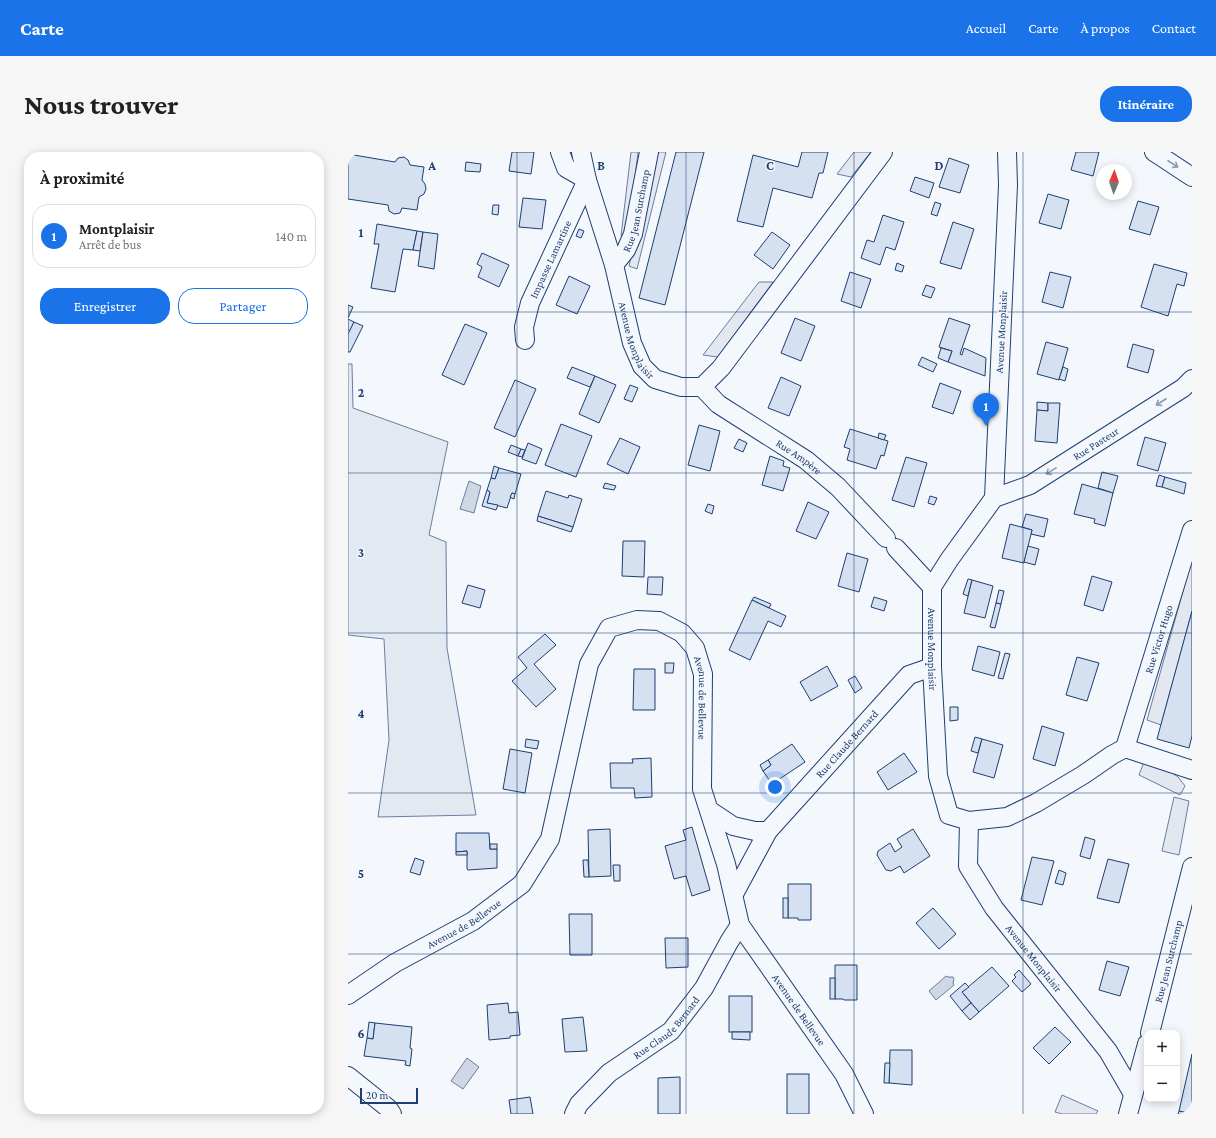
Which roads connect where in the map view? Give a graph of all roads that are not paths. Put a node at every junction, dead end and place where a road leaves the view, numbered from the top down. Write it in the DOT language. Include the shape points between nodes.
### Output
graph roads {
  1 [pos="560,152"];
  2 [pos="581,152"];
  3 [pos="649,152"];
  4 [pos="883,152"];
  5 [pos="1007,152"];
  6 [pos="1154,152"];
  7 [pos="1192,177"];
  8 [pos="588,180"];
  9 [pos="614,265"];
  10 [pos="525,340"];
  11 [pos="1192,379"];
  12 [pos="702,387"];
  13 [pos="994,498"];
  14 [pos="1192,530"];
  15 [pos="932,587"];
  16 [pos="932,667"];
  17 [pos="1125,748"];
  18 [pos="1192,770"];
  19 [pos="709,810"];
  20 [pos="969,821"];
  21 [pos="768,831"];
  22 [pos="1192,867"];
  23 [pos="734,894"];
  24 [pos="740,925"];
  25 [pos="348,995"];
  26 [pos="1151,1030"];
  27 [pos="1144,1055"];
  28 [pos="348,1076"];
  29 [pos="1133,1094"];
  30 [pos="392,1114"];
  31 [pos="574,1114"];
  32 [pos="864,1114"];
  33 [pos="1128,1114"];
  1 -- 8 [label="street" via="566,168"];
  2 -- 8 [label="street, Avenue Monplaisir"];
  3 -- 9 [label="street, Rue Jean Surchamp" via="633,234 626,250"];
  4 -- 12 [label="street" via="721,368"];
  5 -- 13 [label="street, Avenue Monplaisir"];
  6 -- 7 [label="street, one-way"];
  8 -- 9 [label="street, Avenue Monplaisir"];
  8 -- 10 [label="street, Impasse Lamartine" via="530,303 524,327"];
  9 -- 12 [label="street, Avenue Monplaisir" via="632,343 642,366 655,379 681,387"];
  11 -- 13 [label="street, Rue Pasteur, one-way" via="1183,388 1030,485"];
  12 -- 15 [label="street, Rue Ampère" via="718,404 806,460 838,487"];
  13 -- 15 [label="street"];
  14 -- 17 [label="street, Rue Victor Hugo"];
  15 -- 16 [label="street, Avenue Monplaisir"];
  16 -- 20 [label="street, Avenue Monplaisir" via="938,776 949,815"];
  16 -- 21 [label="street, Rue Claude Bernard" via="909,675"];
  17 -- 18 [label="street"];
  17 -- 20 [label="street" via="1036,803 1007,817"];
  19 -- 21 [label="street" via="733,826"];
  19 -- 23 [label="street, Avenue de Bellevue"];
  19 -- 25 [label="street, Avenue de Bellevue" via="702,789 703,674 694,648 682,633 659,621 637,620 609,628 589,664 550,839 522,884 473,921 395,963"];
  20 -- 29 [label="street, Avenue Monplaisir" via="968,866 994,908 1108,1051"];
  21 -- 23 [label="street, Rue Claude Bernard"];
  22 -- 26 [label="street, Rue Jean Surchamp"];
  23 -- 24 [label="street, Avenue de Bellevue"];
  24 -- 31 [label="street, Rue Claude Bernard" via="704,988 671,1031 609,1073 579,1104"];
  24 -- 32 [label="street, Avenue de Bellevue" via="844,1074"];
  27 -- 29 [label="street"];
  28 -- 30 [label="street"];
  29 -- 33 [label="street"];
}
